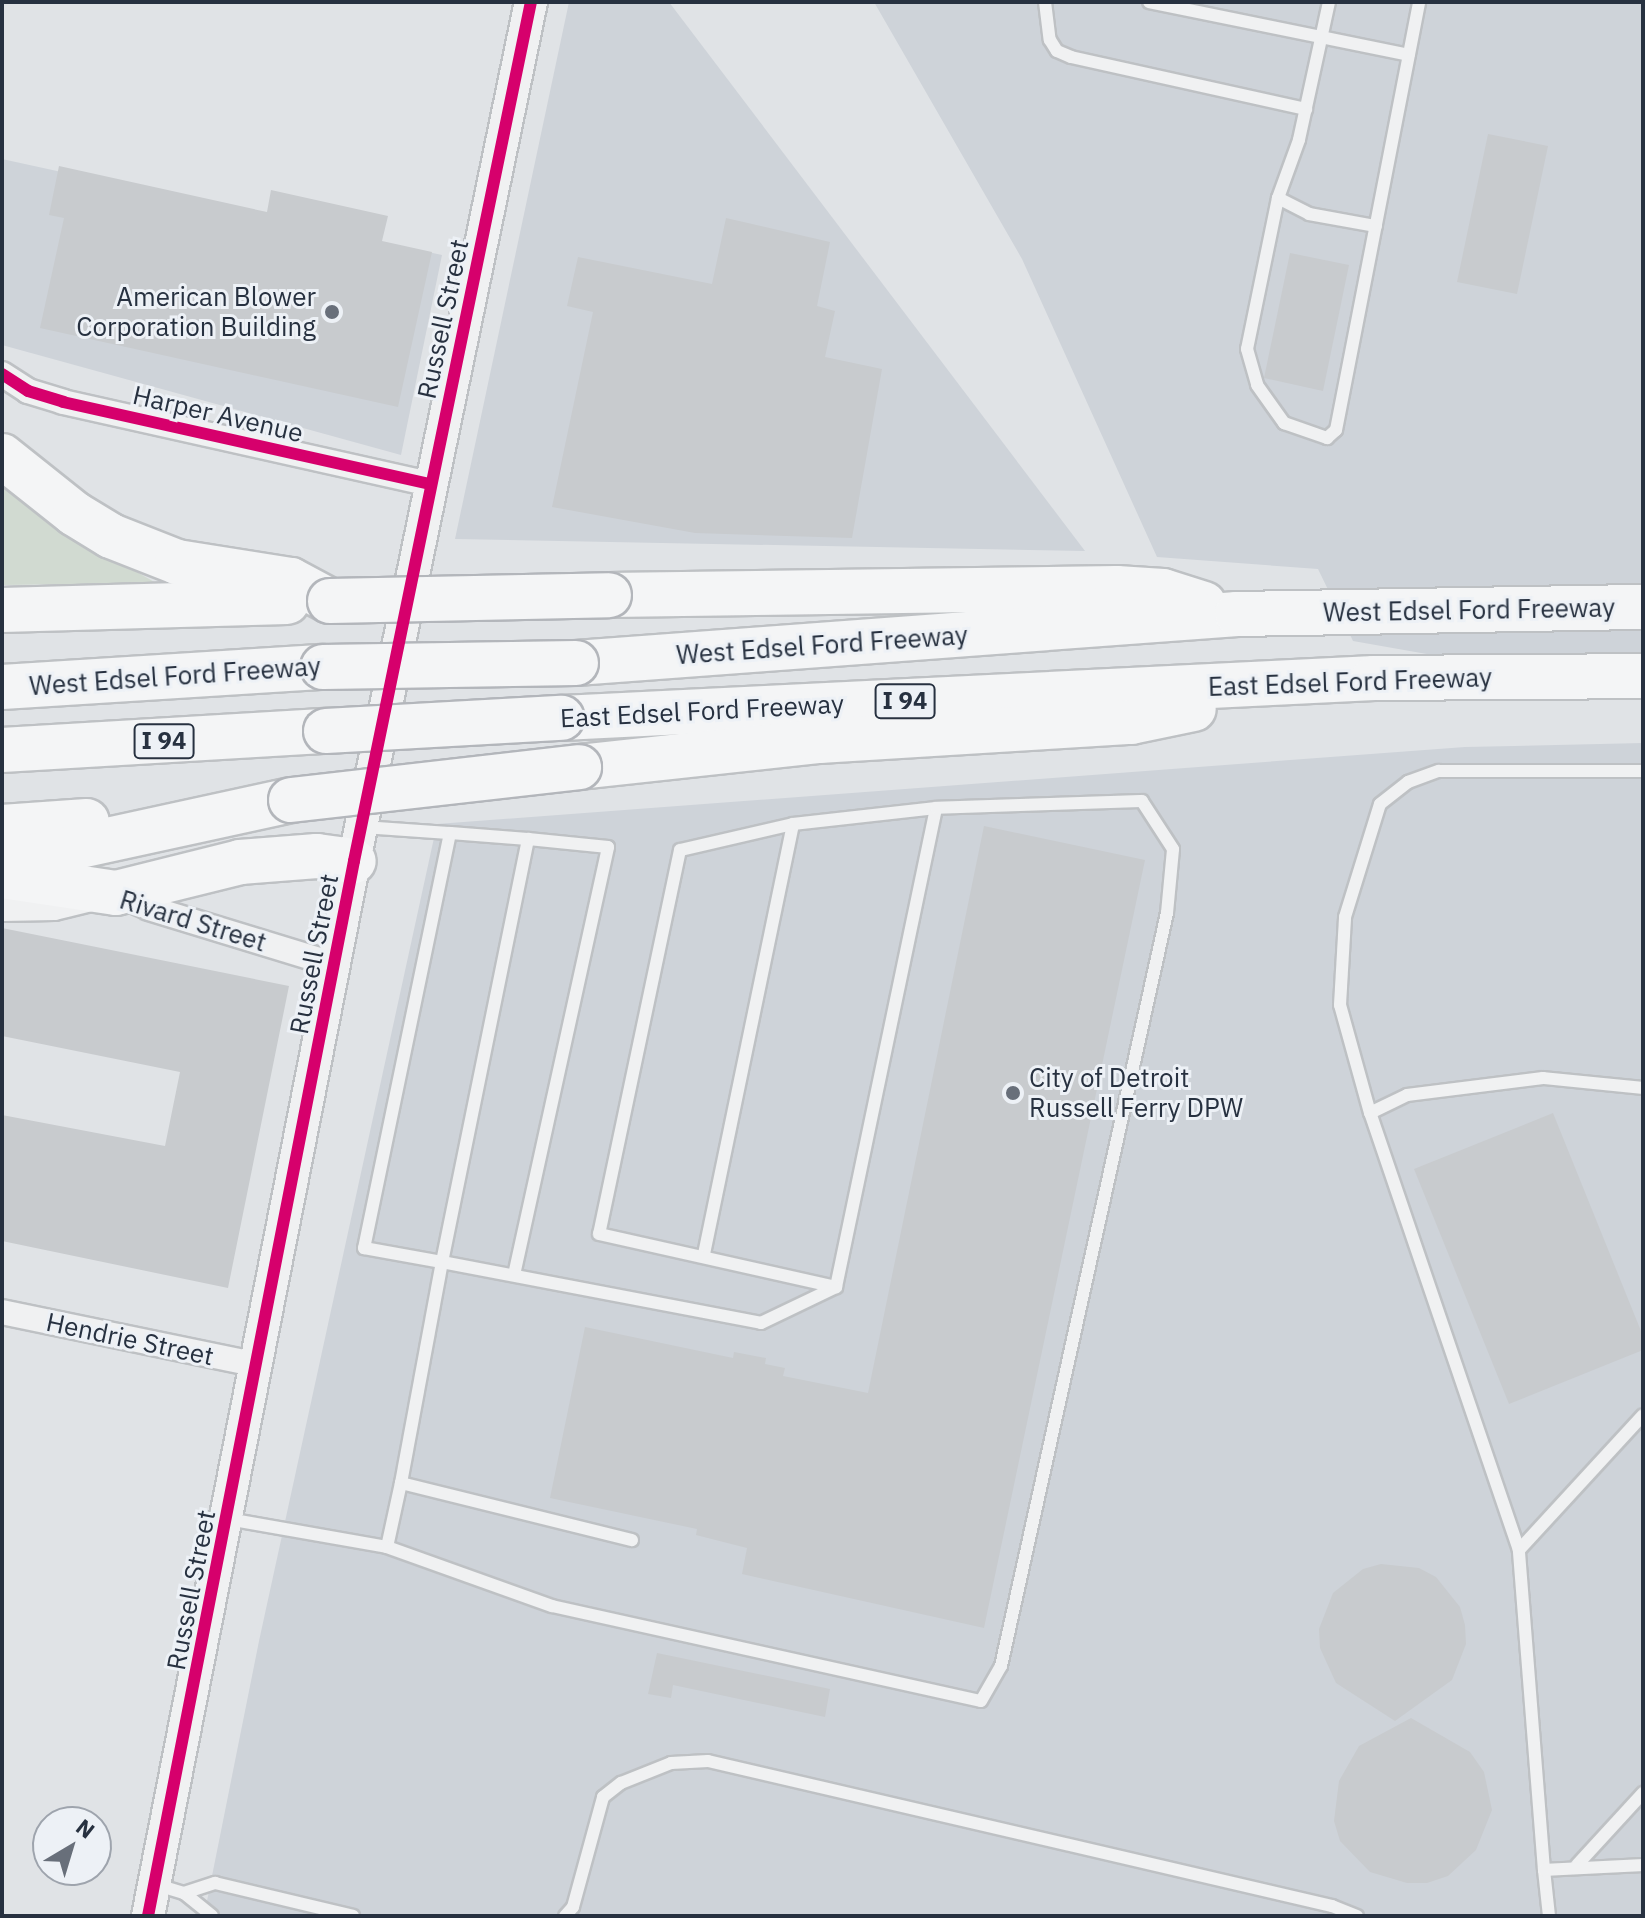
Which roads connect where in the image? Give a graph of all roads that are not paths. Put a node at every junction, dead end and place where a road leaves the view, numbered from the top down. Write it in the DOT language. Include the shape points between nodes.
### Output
graph roads {
  1 [pos="531,2"];
  2 [pos="1045,2"];
  3 [pos="1149,2"];
  4 [pos="1329,2"];
  5 [pos="1419,2"];
  6 [pos="1322,37"];
  7 [pos="1409,55"];
  8 [pos="1306,109"];
  9 [pos="1278,198"];
  10 [pos="1376,226"];
  11 [pos="2,374"];
  12 [pos="2,456"];
  13 [pos="431,484"];
  14 [pos="203,586"];
  15 [pos="1643,607"];
  16 [pos="2,610"];
  17 [pos="1237,614"];
  18 [pos="1643,676"];
  19 [pos="1270,684"];
  20 [pos="2,687"];
  21 [pos="2,750"];
  22 [pos="1643,771"];
  23 [pos="291,800"];
  24 [pos="936,808"];
  25 [pos="793,824"];
  26 [pos="2,827"];
  27 [pos="450,833"];
  28 [pos="528,839"];
  29 [pos="357,844"];
  30 [pos="2,863"];
  31 [pos="2,876"];
  32 [pos="116,893"];
  33 [pos="2,909"];
  34 [pos="335,965"];
  35 [pos="1643,1088"];
  36 [pos="1370,1113"];
  37 [pos="704,1254"];
  38 [pos="442,1262"];
  39 [pos="514,1275"];
  40 [pos="836,1287"];
  41 [pos="2,1312"];
  42 [pos="258,1365"];
  43 [pos="1643,1415"];
  44 [pos="401,1483"];
  45 [pos="228,1519"];
  46 [pos="632,1540"];
  47 [pos="387,1547"];
  48 [pos="1519,1550"];
  49 [pos="1643,1793"];
  50 [pos="1577,1865"];
  51 [pos="1643,1865"];
  52 [pos="1544,1870"];
  53 [pos="169,1888"];
  54 [pos="148,1916"];
  55 [pos="212,1916"];
  56 [pos="353,1916"];
  57 [pos="565,1916"];
  58 [pos="1357,1916"];
  59 [pos="1549,1916"];
  1 -- 13 [label="street, Russell Street"];
  2 -- 8 [label="lane" via="1050,40 1057,51 1071,57"];
  3 -- 6 [label="lane"];
  4 -- 6 [label="lane"];
  5 -- 7 [label="lane"];
  6 -- 7 [label="lane"];
  6 -- 8 [label="lane"];
  7 -- 10 [label="lane"];
  8 -- 9 [label="lane"];
  9 -- 10 [label="lane" via="1309,214"];
  9 -- 10 [label="lane" via="1247,349 1257,385 1292,430 1327,438 1336,430"];
  11 -- 13 [label="street, Harper Avenue" via="28,391 63,402"];
  12 -- 14 [label="highway" via="111,536"];
  13 -- 29 [label="street, Russell Street"];
  14 -- 16 [label="highway"];
  14 -- 17 [label="highway, bridge" via="330,601 1117,588 1163,591"];
  15 -- 17 [label="highway, West Edsel Ford Freeway"];
  17 -- 20 [label="highway, West Edsel Ford Freeway, bridge" via="576,663 323,667"];
  18 -- 19 [label="highway, East Edsel Ford Freeway / I 94"];
  19 -- 21 [label="highway, East Edsel Ford Freeway / I 94, bridge"];
  19 -- 23 [label="highway, bridge" via="1189,711 1131,722 819,741"];
  22 -- 36 [label="lane" via="1439,771 1408,782 1380,804 1345,917 1340,1005"];
  23 -- 26 [label="highway"];
  23 -- 30 [label="highway"];
  24 -- 25 [label="lane"];
  24 -- 40 [label="lane"];
  24 -- 47 [label="lane" via="1142,801 1173,849 1164,928 1001,1666 981,1701 552,1606"];
  25 -- 37 [label="lane"];
  25 -- 37 [label="lane" via="680,850 599,1234"];
  27 -- 28 [label="lane"];
  27 -- 29 [label="lane"];
  27 -- 38 [label="lane" via="364,1248"];
  28 -- 38 [label="lane"];
  28 -- 39 [label="lane" via="608,847"];
  29 -- 32 [label="highway" via="317,856 240,862"];
  29 -- 34 [label="street, Russell Street"];
  31 -- 32 [label="highway"];
  32 -- 33 [label="street, Rivard Street" via="54,908"];
  32 -- 34 [label="street, Rivard Street"];
  34 -- 42 [label="street, Russell Street"];
  35 -- 36 [label="lane" via="1543,1078 1407,1095"];
  36 -- 48 [label="lane"];
  37 -- 40 [label="lane"];
  38 -- 39 [label="lane"];
  38 -- 44 [label="lane"];
  39 -- 40 [label="lane" via="761,1323"];
  41 -- 42 [label="street, Hendrie Street"];
  42 -- 45 [label="street, Russell Street"];
  43 -- 48 [label="lane"];
  44 -- 46 [label="lane"];
  44 -- 47 [label="lane"];
  45 -- 47 [label="lane"];
  45 -- 53 [label="street, Russell Street"];
  48 -- 52 [label="lane"];
  49 -- 50 [label="lane"];
  50 -- 51 [label="lane"];
  50 -- 52 [label="lane"];
  52 -- 59 [label="lane"];
  53 -- 54 [label="street, Russell Street"];
  53 -- 55 [label="lane"];
  53 -- 56 [label="lane" via="215,1883"];
  57 -- 58 [label="lane" via="573,1907 603,1797 621,1783 671,1763 708,1761"];
}
